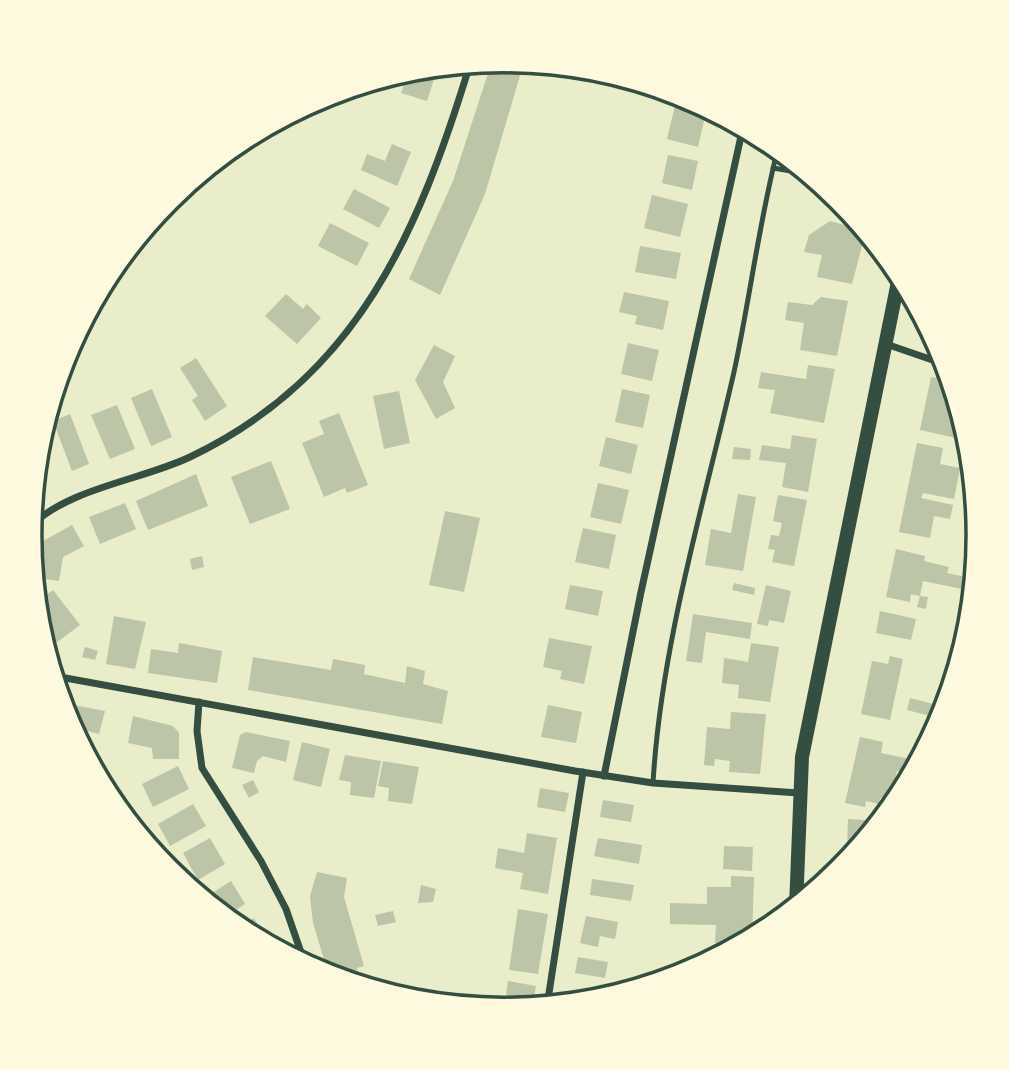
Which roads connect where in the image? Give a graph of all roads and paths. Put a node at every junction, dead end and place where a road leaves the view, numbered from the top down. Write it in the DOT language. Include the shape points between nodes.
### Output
graph roads {
  1 [pos="467,74"];
  2 [pos="741,137"];
  3 [pos="775,160"];
  4 [pos="773,168"];
  5 [pos="789,171"];
  6 [pos="896,290"];
  7 [pos="885,343"];
  8 [pos="933,360"];
  9 [pos="43,513"];
  10 [pos="65,678"];
  11 [pos="199,702"];
  12 [pos="583,772"];
  13 [pos="604,776"];
  14 [pos="653,783"];
  15 [pos="799,793"];
  16 [pos="796,893"];
  17 [pos="300,950"];
  18 [pos="549,996"];
  1 -- 9 [label="street" via="412,228 375,295 329,356 299,385 189,458"];
  2 -- 13 [label="street"];
  3 -- 4 [label="lane"];
  4 -- 5 [label="lane"];
  4 -- 14 [label="lane" via="734,370 689,561 656,736"];
  6 -- 7 [label="main road"];
  7 -- 8 [label="street"];
  7 -- 15 [label="main road" via="819,662"];
  10 -- 11 [label="street"];
  11 -- 12 [label="street"];
  11 -- 17 [label="street" via="202,768 261,861 286,909"];
  12 -- 13 [label="street"];
  12 -- 18 [label="street"];
  13 -- 14 [label="street"];
  14 -- 15 [label="street"];
  15 -- 16 [label="main road"];
}
